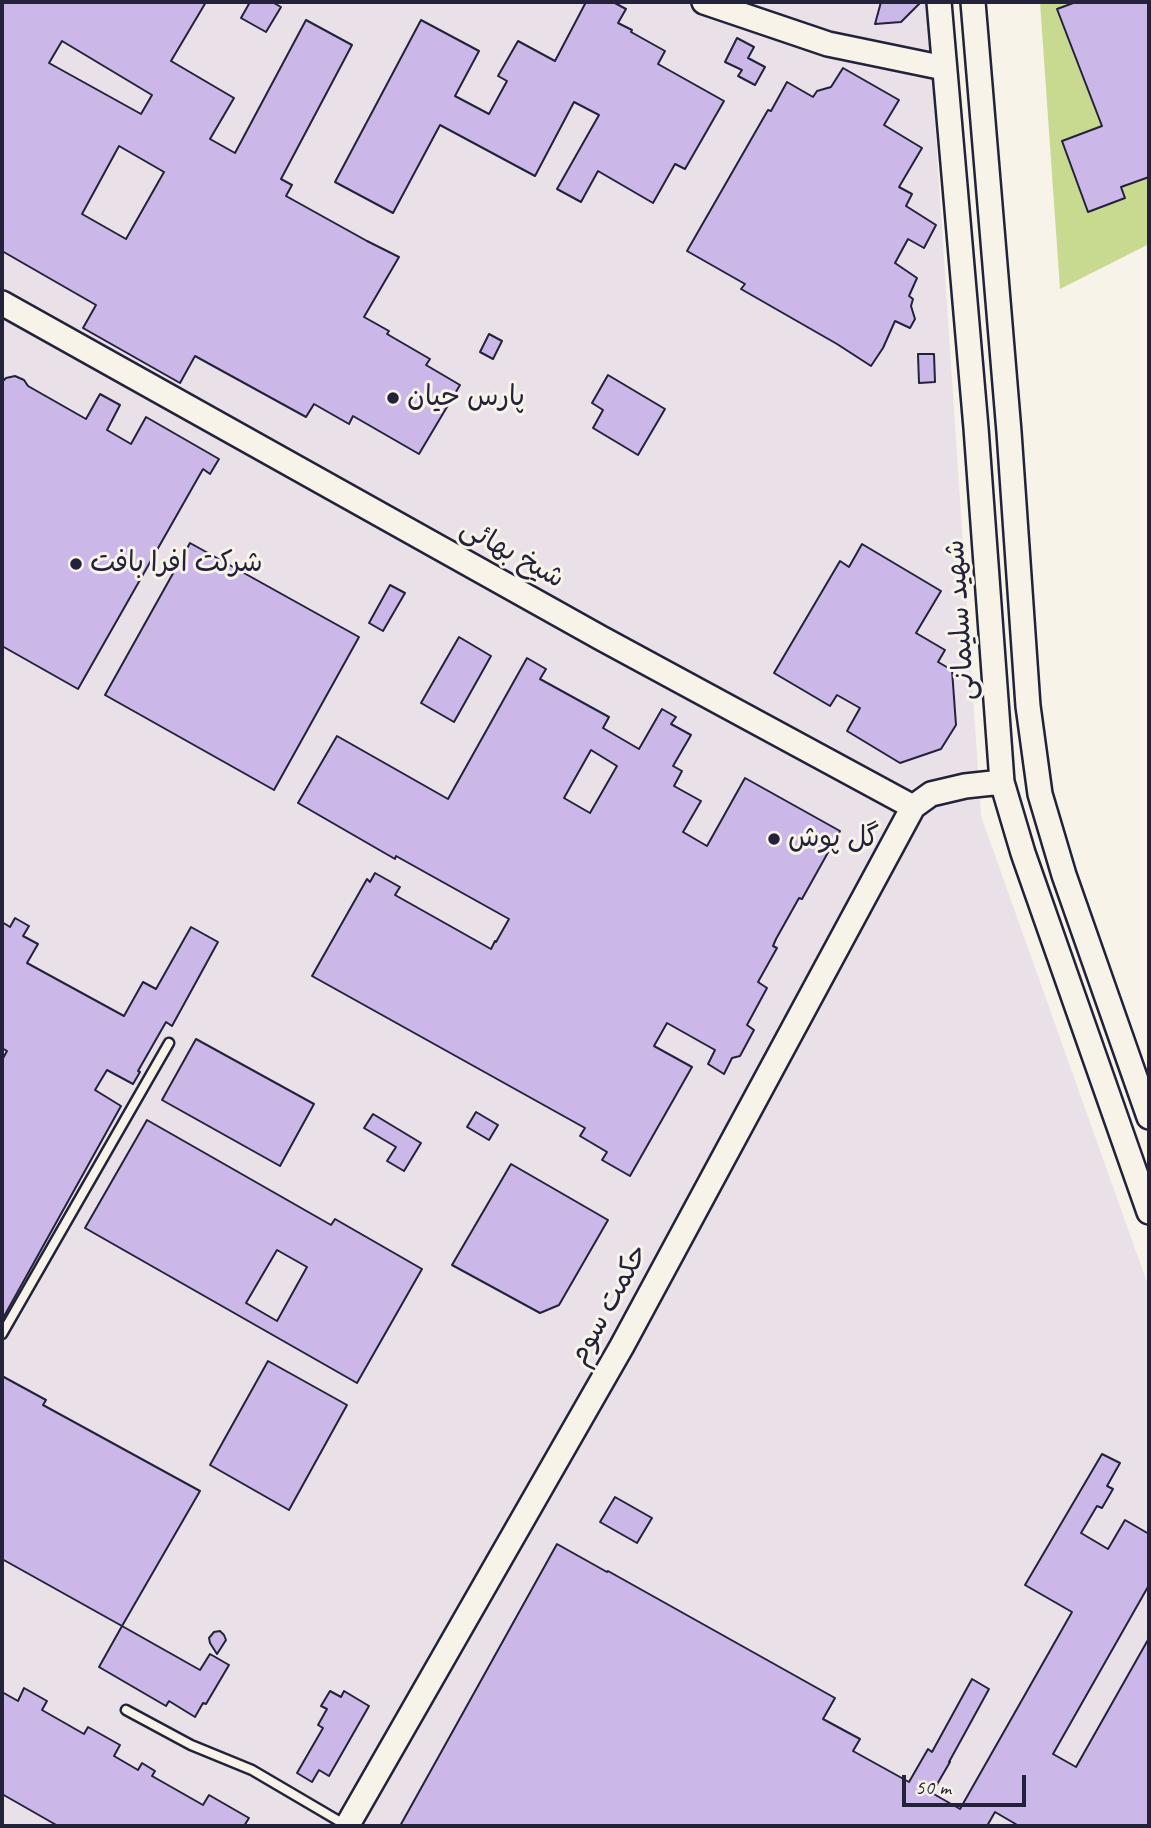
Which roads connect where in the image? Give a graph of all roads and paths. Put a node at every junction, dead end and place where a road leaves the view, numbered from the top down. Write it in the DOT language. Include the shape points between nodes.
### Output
graph roads {
  1 [pos="704,2"];
  2 [pos="939,2"];
  3 [pos="973,2"];
  4 [pos="944,68"];
  5 [pos="2,303"];
  6 [pos="1002,782"];
  7 [pos="913,807"];
  8 [pos="169,1043"];
  9 [pos="1149,1117"];
  10 [pos="1149,1212"];
  11 [pos="2,1334"];
  12 [pos="126,1710"];
  13 [pos="347,1826"];
  1 -- 4 [label="street" via="828,44"];
  2 -- 4 [label="street, شهید سلیمانی"];
  3 -- 9 [label="street" via="1028,706 1040,794"];
  4 -- 6 [label="street, شهید سلیمانی"];
  5 -- 7 [label="street, شیخ بهائی"];
  6 -- 7 [label="street" via="932,793"];
  6 -- 10 [label="street, شهید سلیمانی"];
  7 -- 13 [label="street, حکمت سوم" via="622,1346"];
  8 -- 11 [label="lane"];
  12 -- 13 [label="lane" via="191,1745 252,1770"];
}
